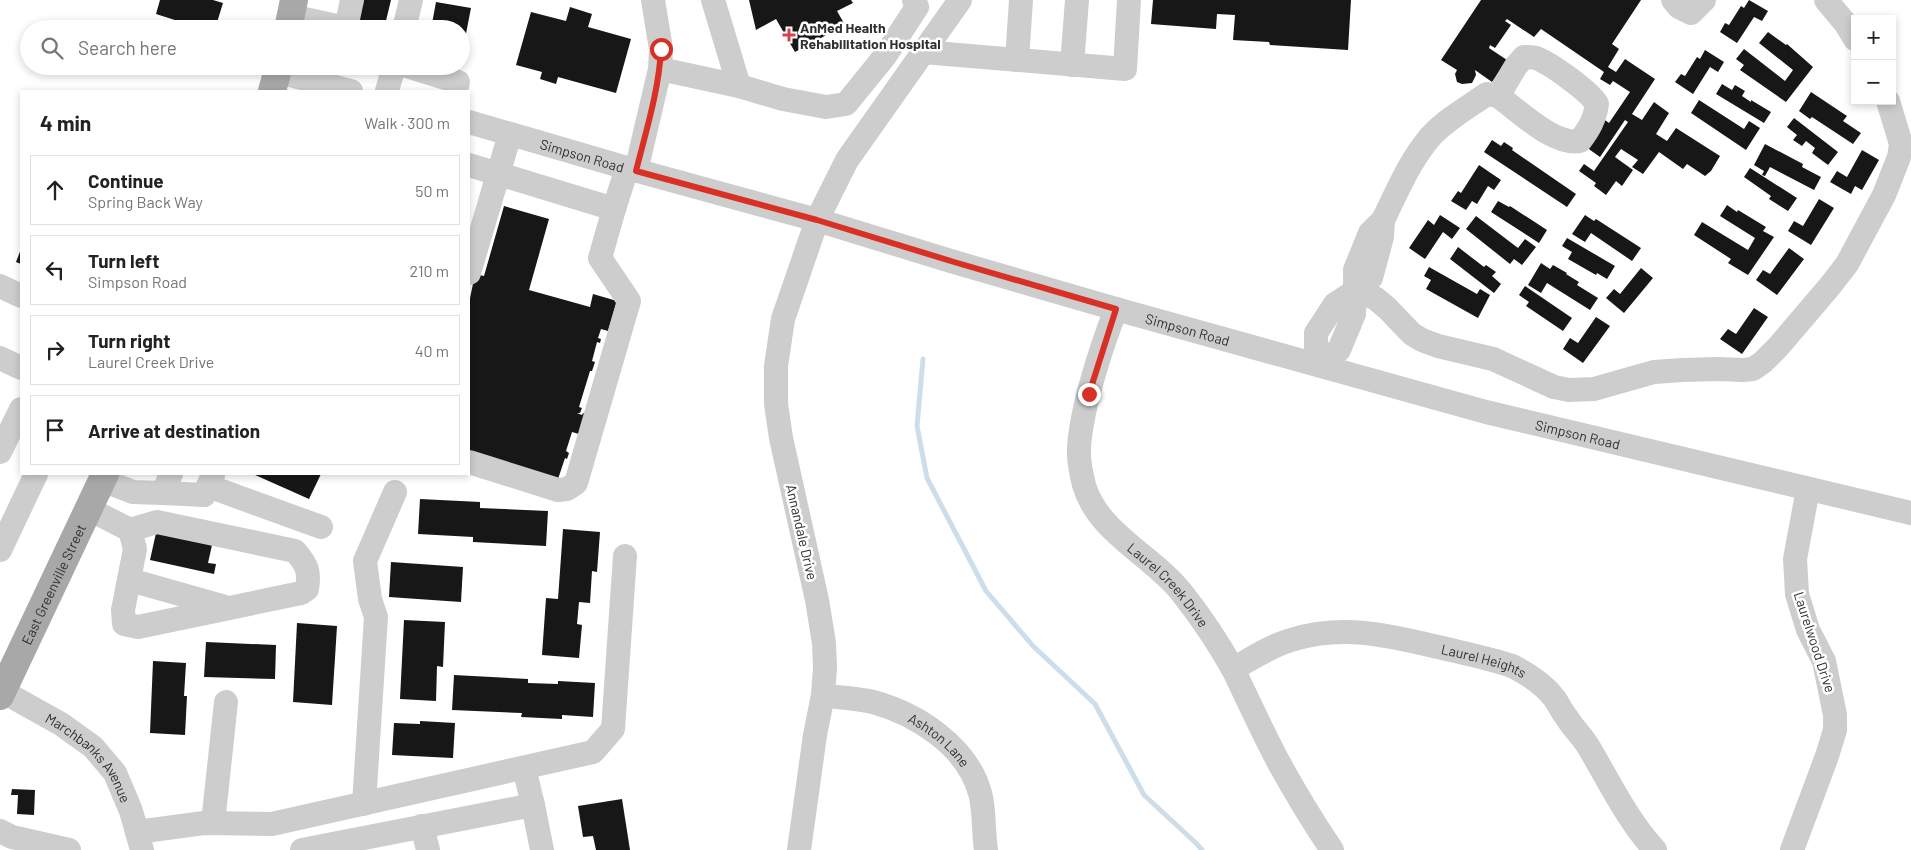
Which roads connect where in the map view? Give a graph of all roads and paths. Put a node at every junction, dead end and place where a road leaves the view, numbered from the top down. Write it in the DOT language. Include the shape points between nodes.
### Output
graph roads {
  1 [pos="352,0"];
  2 [pos="411,0"];
  3 [pos="654,0"];
  4 [pos="713,0"];
  5 [pos="914,0"];
  6 [pos="960,0"];
  7 [pos="1021,0"];
  8 [pos="1077,0"];
  9 [pos="1129,0"];
  10 [pos="1673,0"];
  11 [pos="1704,0"];
  12 [pos="1826,0"];
  13 [pos="291,15"];
  14 [pos="312,20"];
  15 [pos="348,20"];
  16 [pos="406,20"];
  17 [pos="1851,32"];
  18 [pos="923,52"];
  19 [pos="1017,60"];
  20 [pos="1072,65"];
  21 [pos="660,68"];
  22 [pos="391,75"];
  23 [pos="436,75"];
  24 [pos="276,76"];
  25 [pos="738,86"];
  26 [pos="346,90"];
  27 [pos="387,90"];
  28 [pos="456,90"];
  29 [pos="1498,96"];
  30 [pos="1889,105"];
  31 [pos="470,122"];
  32 [pos="510,134"];
  33 [pos="470,165"];
  34 [pos="632,169"];
  35 [pos="498,174"];
  36 [pos="614,209"];
  37 [pos="817,220"];
  38 [pos="470,270"];
  39 [pos="0,286"];
  40 [pos="1354,291"];
  41 [pos="20,296"];
  42 [pos="1116,309"];
  43 [pos="0,358"];
  44 [pos="1316,364"];
  45 [pos="20,368"];
  46 [pos="20,411"];
  47 [pos="0,452"];
  48 [pos="470,462"];
  49 [pos="36,475"];
  50 [pos="104,477"];
  51 [pos="211,480"];
  52 [pos="167,483"];
  53 [pos="1808,489"];
  54 [pos="395,492"];
  55 [pos="89,509"];
  56 [pos="1911,513"];
  57 [pos="321,527"];
  58 [pos="130,530"];
  59 [pos="0,550"];
  60 [pos="625,556"];
  61 [pos="130,580"];
  62 [pos="226,608"];
  63 [pos="1232,669"];
  64 [pos="1,693"];
  65 [pos="823,695"];
  66 [pos="226,702"];
  67 [pos="524,768"];
  68 [pos="364,804"];
  69 [pos="533,805"];
  70 [pos="213,823"];
  71 [pos="422,826"];
  72 [pos="0,831"];
  73 [pos="140,841"];
  74 [pos="359,844"];
  75 [pos="69,850"];
  76 [pos="302,850"];
  77 [pos="428,850"];
  78 [pos="542,850"];
  79 [pos="799,850"];
  80 [pos="986,850"];
  81 [pos="1332,850"];
  82 [pos="1655,850"];
  83 [pos="1792,850"];
  1 -- 15 [label="street"];
  2 -- 16 [label="street"];
  3 -- 21 [label="street" via="661,49"];
  4 -- 25 [label="street"];
  5 -- 25 [label="street" via="917,7 885,56 846,104 826,108"];
  6 -- 18 [label="street, Annandale Drive"];
  7 -- 19 [label="street"];
  8 -- 20 [label="street"];
  9 -- 20 [label="street" via="1125,69"];
  10 -- 11 [label="street" via="1691,13"];
  12 -- 17 [label="street"];
  13 -- 14 [label="street"];
  18 -- 19 [label="street"];
  18 -- 37 [label="street, Annandale Drive" via="848,160"];
  19 -- 20 [label="street"];
  21 -- 25 [label="street"];
  21 -- 34 [label="street"];
  22 -- 27 [label="street"];
  23 -- 28 [label="street" via="458,82"];
  24 -- 26 [label="street"];
  29 -- 40 [label="street" via="1487,94 1452,117 1431,136 1405,175 1383,220 1371,278"];
  30 -- 40 [label="street" via="1901,144 1884,195 1847,264 1778,347 1753,369 1654,372 1594,389 1562,389 1493,359 1422,340 1375,298"];
  31 -- 32 [label="street, Simpson Road"];
  32 -- 34 [label="street, Simpson Road"];
  32 -- 35 [label="street"];
  33 -- 35 [label="street"];
  34 -- 36 [label="street"];
  34 -- 37 [label="street, Simpson Road"];
  35 -- 36 [label="street"];
  35 -- 38 [label="street"];
  36 -- 48 [label="street" via="600,258 628,301 576,483 558,490"];
  37 -- 42 [label="street, Simpson Road"];
  37 -- 65 [label="street, Annandale Drive" via="783,319 776,384 781,438 824,643"];
  39 -- 41 [label="street"];
  40 -- 44 [label="street" via="1354,314 1339,350"];
  42 -- 44 [label="street, Simpson Road"];
  42 -- 63 [label="street, Laurel Creek Drive" via="1081,429 1079,449 1084,487 1092,504 1114,532 1143,554 1181,591"];
  43 -- 45 [label="street"];
  44 -- 53 [label="street, Simpson Road" via="1486,412"];
  46 -- 47 [label="street"];
  49 -- 59 [label="street"];
  50 -- 52 [label="street" via="133,492"];
  50 -- 55 [label="main road, East Greenville Street"];
  51 -- 52 [label="street" via="204,495"];
  51 -- 57 [label="street"];
  53 -- 56 [label="street, Simpson Road"];
  53 -- 83 [label="street, Laurelwood Drive" via="1795,559 1797,594 1808,630 1824,661 1834,702 1835,730"];
  54 -- 68 [label="street" via="365,561 376,617"];
  55 -- 58 [label="street"];
  55 -- 64 [label="main road, East Greenville Street"];
  58 -- 61 [label="street" via="134,549"];
  58 -- 62 [label="street" via="157,522 295,551 305,562 309,576 307,589 301,593"];
  60 -- 67 [label="street" via="613,729 593,752"];
  61 -- 62 [label="street"];
  61 -- 62 [label="street" via="123,610 124,624 138,627"];
  63 -- 81 [label="street, Laurel Creek Drive" via="1280,764"];
  63 -- 82 [label="street, Laurel Heights" via="1289,640 1342,631 1386,636 1512,666 1528,674 1555,699"];
  64 -- 73 [label="street, Marchbanks Avenue" via="61,724 93,747 115,773"];
  65 -- 79 [label="street, Annandale Drive"];
  65 -- 80 [label="street, Ashton Lane" via="889,707 921,723 950,745 966,762 978,786"];
  66 -- 70 [label="street"];
  67 -- 68 [label="street"];
  67 -- 69 [label="street"];
  68 -- 70 [label="street" via="272,824"];
  69 -- 71 [label="street"];
  69 -- 78 [label="street"];
  70 -- 73 [label="street"];
  71 -- 74 [label="street"];
  71 -- 77 [label="street"];
  72 -- 75 [label="street"];
  74 -- 76 [label="street"];
}
